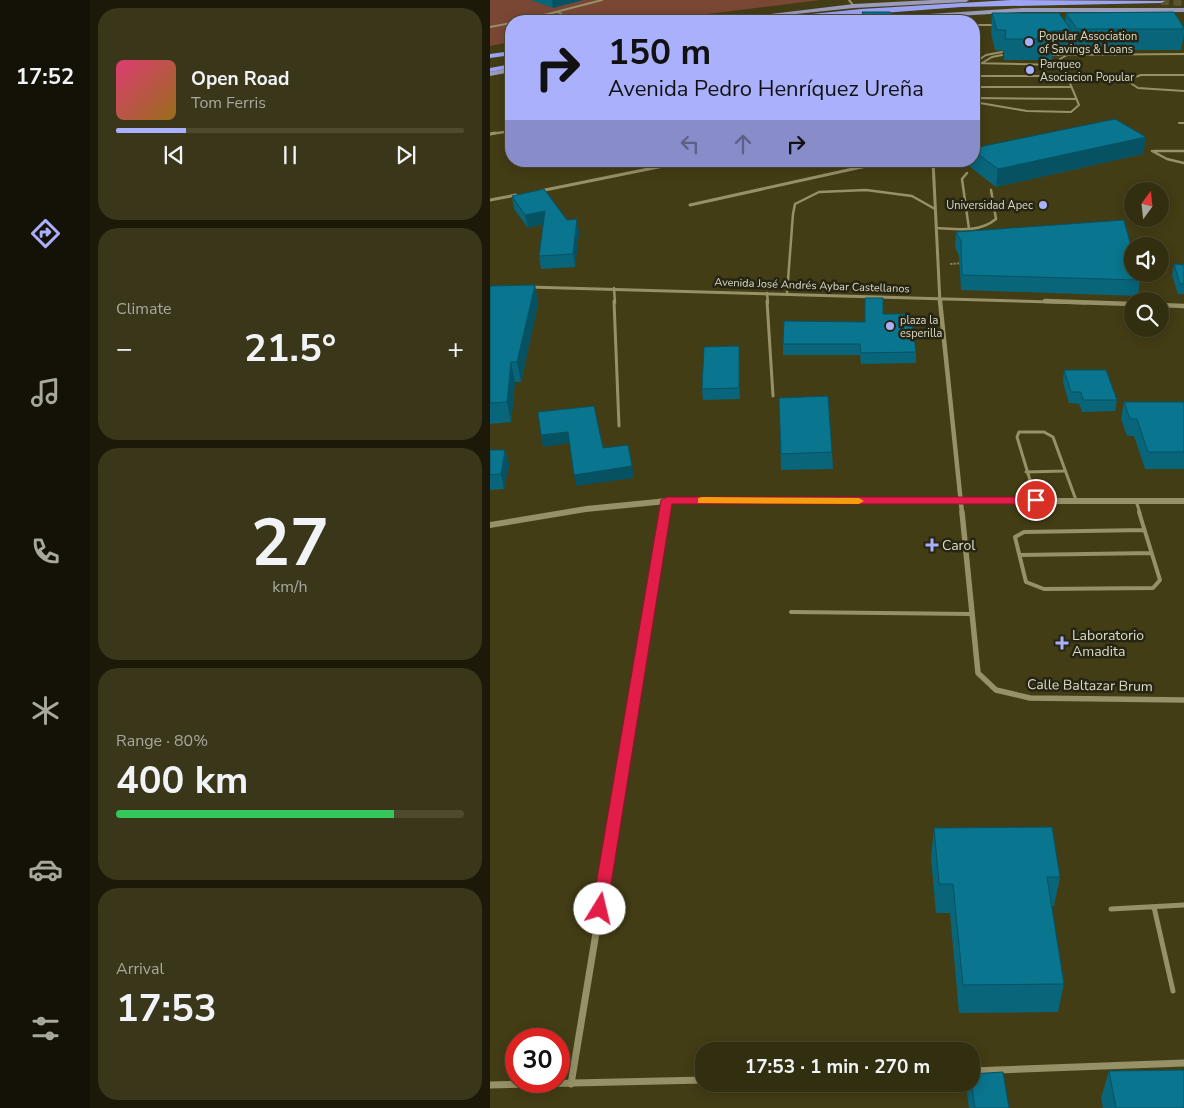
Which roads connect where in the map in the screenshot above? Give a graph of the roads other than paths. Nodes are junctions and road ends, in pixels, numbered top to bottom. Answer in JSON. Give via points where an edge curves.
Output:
{"nodes":[{"id":1,"x":602,"y":0,"type":"edge"},
{"id":2,"x":849,"y":0,"type":"edge"},
{"id":3,"x":966,"y":0,"type":"edge"},
{"id":4,"x":865,"y":3,"type":"edge"},
{"id":5,"x":854,"y":6,"type":"junction"},
{"id":6,"x":1116,"y":8,"type":"junction"},
{"id":7,"x":1184,"y":10,"type":"edge"},
{"id":8,"x":558,"y":12,"type":"junction"},
{"id":9,"x":546,"y":15,"type":"edge"},
{"id":10,"x":563,"y":15,"type":"edge"},
{"id":11,"x":770,"y":15,"type":"edge"},
{"id":12,"x":822,"y":15,"type":"edge"},
{"id":13,"x":862,"y":15,"type":"edge"},
{"id":14,"x":980,"y":15,"type":"edge"},
{"id":15,"x":1176,"y":17,"type":"edge"},
{"id":16,"x":505,"y":24,"type":"edge"},
{"id":17,"x":980,"y":25,"type":"edge"},
{"id":18,"x":999,"y":25,"type":"edge"},
{"id":19,"x":490,"y":27,"type":"edge"},
{"id":20,"x":1069,"y":46,"type":"edge"},
{"id":21,"x":505,"y":54,"type":"edge"},
{"id":22,"x":1069,"y":54,"type":"junction"},
{"id":23,"x":1073,"y":54,"type":"junction"},
{"id":24,"x":1184,"y":54,"type":"edge"},
{"id":25,"x":1050,"y":55,"type":"edge"},
{"id":26,"x":490,"y":56,"type":"edge"},
{"id":27,"x":980,"y":59,"type":"edge"},
{"id":28,"x":982,"y":63,"type":"joint"},
{"id":29,"x":1062,"y":65,"type":"junction"},
{"id":30,"x":490,"y":66,"type":"edge"},
{"id":31,"x":505,"y":66,"type":"edge"},
{"id":32,"x":505,"y":67,"type":"edge"},
{"id":33,"x":505,"y":68,"type":"edge"},
{"id":34,"x":490,"y":70,"type":"edge"},
{"id":35,"x":490,"y":74,"type":"edge"},
{"id":36,"x":1184,"y":75,"type":"edge"},
{"id":37,"x":980,"y":76,"type":"edge"},
{"id":38,"x":1066,"y":76,"type":"junction"},
{"id":39,"x":1071,"y":87,"type":"junction"},
{"id":40,"x":980,"y":88,"type":"edge"},
{"id":41,"x":1184,"y":91,"type":"edge"},
{"id":42,"x":1076,"y":99,"type":"junction"},
{"id":43,"x":980,"y":100,"type":"edge"},
{"id":44,"x":980,"y":101,"type":"edge"},
{"id":45,"x":1179,"y":123,"type":"dead end"},
{"id":46,"x":1184,"y":123,"type":"edge"},
{"id":47,"x":505,"y":131,"type":"edge"},
{"id":48,"x":490,"y":134,"type":"edge"},
{"id":49,"x":1184,"y":151,"type":"edge"},
{"id":50,"x":1184,"y":163,"type":"edge"},
{"id":51,"x":658,"y":167,"type":"edge"},
{"id":52,"x":862,"y":167,"type":"edge"},
{"id":53,"x":933,"y":167,"type":"edge"},
{"id":54,"x":967,"y":172,"type":"dead end"},
{"id":55,"x":992,"y":190,"type":"dead end"},
{"id":56,"x":537,"y":191,"type":"edge"},
{"id":57,"x":518,"y":195,"type":"edge"},
{"id":58,"x":490,"y":200,"type":"edge"},
{"id":59,"x":690,"y":205,"type":"dead end"},
{"id":60,"x":935,"y":209,"type":"junction"},
{"id":61,"x":936,"y":228,"type":"junction"},
{"id":62,"x":969,"y":229,"type":"junction"},
{"id":63,"x":518,"y":287,"type":"edge"},
{"id":64,"x":614,"y":288,"type":"junction"},
{"id":65,"x":767,"y":293,"type":"junction"},
{"id":66,"x":787,"y":293,"type":"junction"},
{"id":67,"x":940,"y":298,"type":"junction"},
{"id":68,"x":1124,"y":304,"type":"edge"},
{"id":69,"x":1169,"y":305,"type":"edge"},
{"id":70,"x":1184,"y":306,"type":"edge"},
{"id":71,"x":773,"y":396,"type":"dead end"},
{"id":72,"x":619,"y":426,"type":"dead end"},
{"id":73,"x":1064,"y":471,"type":"junction"},
{"id":74,"x":1026,"y":472,"type":"junction"},
{"id":75,"x":667,"y":500,"type":"junction"},
{"id":76,"x":1036,"y":500,"type":"junction"},
{"id":77,"x":1076,"y":500,"type":"junction"},
{"id":78,"x":961,"y":501,"type":"junction"},
{"id":79,"x":1136,"y":501,"type":"junction"},
{"id":80,"x":1184,"y":501,"type":"edge"},
{"id":81,"x":490,"y":525,"type":"edge"},
{"id":82,"x":1144,"y":530,"type":"junction"},
{"id":83,"x":1151,"y":553,"type":"junction"},
{"id":84,"x":1020,"y":556,"type":"junction"},
{"id":85,"x":791,"y":612,"type":"dead end"},
{"id":86,"x":972,"y":614,"type":"junction"},
{"id":87,"x":1184,"y":700,"type":"edge"},
{"id":88,"x":1184,"y":905,"type":"edge"},
{"id":89,"x":1154,"y":907,"type":"junction"},
{"id":90,"x":1111,"y":909,"type":"dead end"},
{"id":91,"x":1172,"y":991,"type":"dead end"},
{"id":92,"x":1184,"y":1063,"type":"edge"},
{"id":93,"x":980,"y":1071,"type":"edge"},
{"id":94,"x":695,"y":1080,"type":"edge"},
{"id":95,"x":490,"y":1084,"type":"edge"},
{"id":96,"x":571,"y":1084,"type":"junction"}],
"edges":[{"from":1,"to":8,"type":"lane"},
{"from":2,"to":5,"type":"lane"},
{"from":3,"to":4,"type":"main road"},
{"from":4,"to":5,"type":"main road"},
{"from":5,"to":11,"type":"main road"},
{"from":6,"to":7,"type":"main road"},
{"from":6,"to":14,"type":"main road"},
{"from":6,"to":15,"type":"main road"},
{"from":8,"to":9,"type":"lane"},
{"from":8,"to":10,"type":"lane"},
{"from":12,"to":13,"type":"highway","via":[[978,4],[1162,4],[984,8]]},
{"from":16,"to":19,"type":"lane"},
{"from":17,"to":18,"type":"lane"},
{"from":20,"to":23,"type":"lane"},
{"from":21,"to":26,"type":"highway"},
{"from":22,"to":23,"type":"lane"},
{"from":22,"to":25,"type":"lane"},
{"from":22,"to":29,"type":"lane","via":[[1062,56]]},
{"from":23,"to":24,"type":"lane"},
{"from":27,"to":28,"type":"lane","via":[[986,55],[1002,54]]},
{"from":28,"to":29,"type":"lane"},
{"from":29,"to":38,"type":"lane"},
{"from":30,"to":31,"type":"highway"},
{"from":32,"to":34,"type":"highway"},
{"from":33,"to":35,"type":"main road"},
{"from":36,"to":41,"type":"lane","via":[[1142,75],[1126,80],[1138,88]]},
{"from":37,"to":38,"type":"lane"},
{"from":38,"to":39,"type":"lane"},
{"from":39,"to":40,"type":"lane"},
{"from":39,"to":42,"type":"lane"},
{"from":42,"to":43,"type":"lane"},
{"from":42,"to":44,"type":"lane","via":[[1078,108],[1071,112],[1019,110]]},
{"from":45,"to":46,"type":"lane"},
{"from":47,"to":48,"type":"street"},
{"from":49,"to":50,"type":"lane","via":[[1152,151]]},
{"from":51,"to":56,"type":"street"},
{"from":52,"to":59,"type":"street"},
{"from":53,"to":60,"type":"street"},
{"from":54,"to":62,"type":"lane","via":[[962,179]]},
{"from":55,"to":62,"type":"lane","via":[[996,220],[983,228]]},
{"from":57,"to":58,"type":"street"},
{"from":60,"to":61,"type":"street"},
{"from":60,"to":66,"type":"lane","via":[[913,196],[894,194],[845,190],[818,192],[804,198],[795,204],[793,214]]},
{"from":61,"to":62,"type":"lane"},
{"from":61,"to":67,"type":"street"},
{"from":63,"to":64,"type":"street","name":"Avenida José Andrés Aybar Castellanos"},
{"from":64,"to":65,"type":"street","name":"Avenida José Andrés Aybar Castellanos"},
{"from":64,"to":72,"type":"lane"},
{"from":65,"to":66,"type":"street","name":"Avenida José Andrés Aybar Castellanos"},
{"from":65,"to":71,"type":"lane"},
{"from":66,"to":67,"type":"street","name":"Avenida José Andrés Aybar Castellanos"},
{"from":67,"to":68,"type":"street","name":"Avenida José Andrés Aybar Castellanos"},
{"from":67,"to":78,"type":"street"},
{"from":69,"to":70,"type":"street"},
{"from":73,"to":74,"type":"lane"},
{"from":73,"to":74,"type":"lane","via":[[1053,437],[1044,432],[1019,432],[1017,437]]},
{"from":73,"to":77,"type":"lane"},
{"from":74,"to":76,"type":"lane"},
{"from":75,"to":78,"type":"main road"},
{"from":75,"to":81,"type":"main road"},
{"from":75,"to":96,"type":"street"},
{"from":76,"to":77,"type":"main road"},
{"from":76,"to":78,"type":"main road"},
{"from":77,"to":79,"type":"main road"},
{"from":78,"to":86,"type":"street"},
{"from":79,"to":80,"type":"main road"},
{"from":79,"to":82,"type":"lane"},
{"from":82,"to":83,"type":"lane"},
{"from":82,"to":84,"type":"lane","via":[[1024,532],[1015,537]]},
{"from":83,"to":84,"type":"lane"},
{"from":83,"to":84,"type":"lane","via":[[1160,580],[1153,588],[1044,589],[1026,582]]},
{"from":85,"to":86,"type":"lane"},
{"from":86,"to":87,"type":"street","name":"Calle Baltazar Brum","via":[[978,673],[996,690],[1030,698]]},
{"from":88,"to":89,"type":"lane"},
{"from":89,"to":90,"type":"lane"},
{"from":89,"to":91,"type":"lane"},
{"from":92,"to":93,"type":"street"},
{"from":94,"to":96,"type":"street"},
{"from":95,"to":96,"type":"street"}]}
